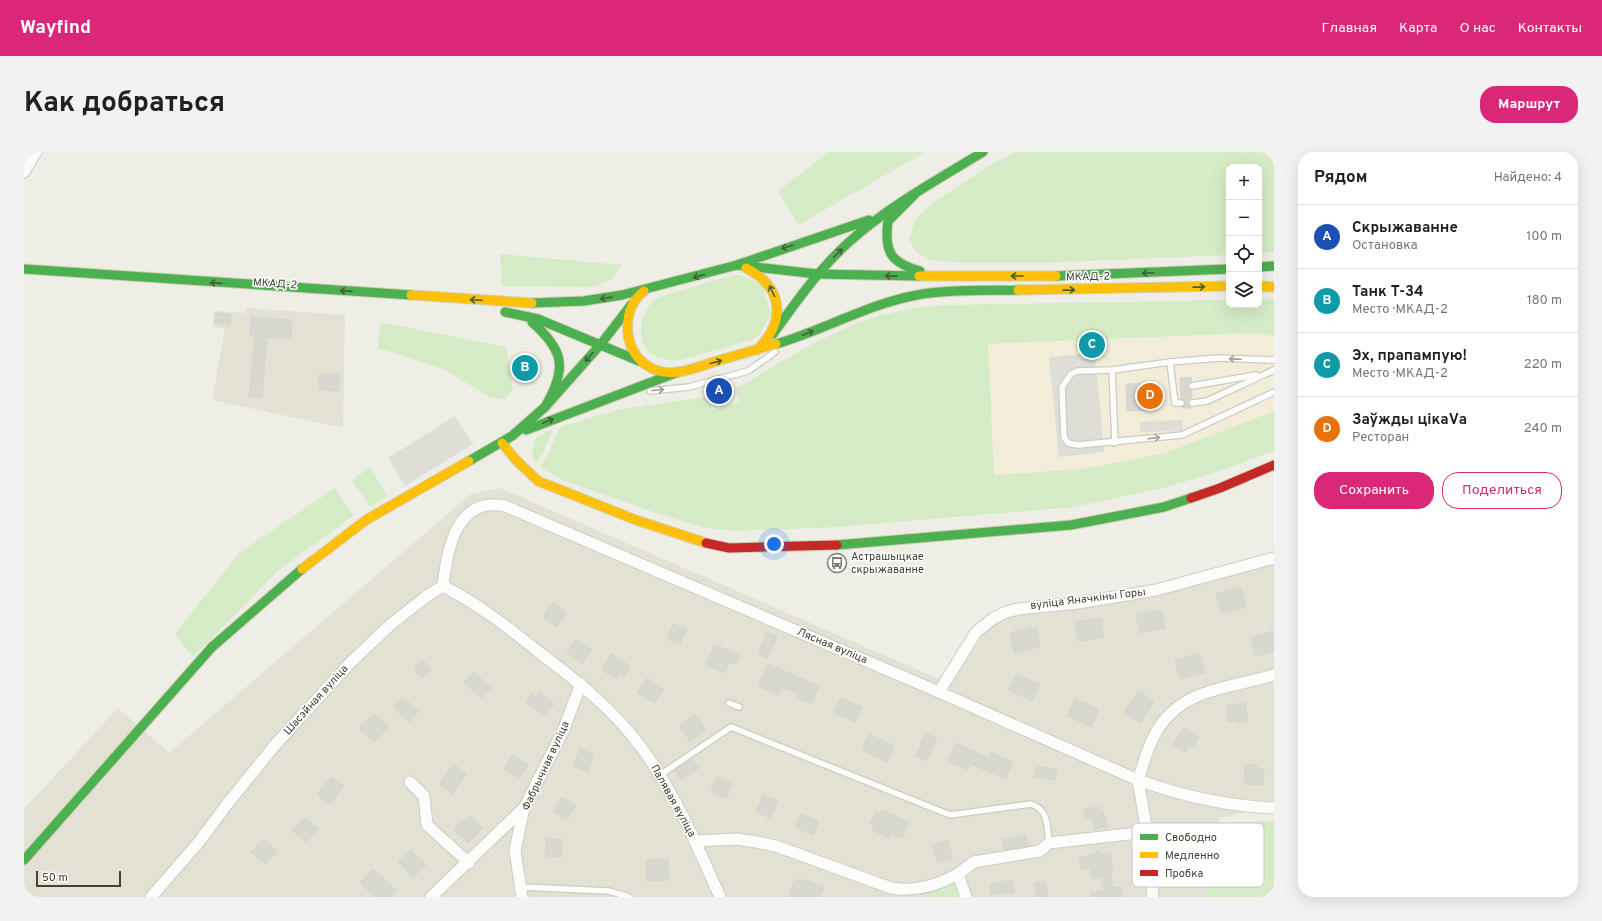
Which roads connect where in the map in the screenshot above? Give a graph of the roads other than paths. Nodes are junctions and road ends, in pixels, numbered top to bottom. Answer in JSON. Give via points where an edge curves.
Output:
{"nodes":[{"id":1,"x":36,"y":152,"type":"edge"},
{"id":2,"x":983,"y":152,"type":"edge"},
{"id":3,"x":24,"y":172,"type":"edge"},
{"id":4,"x":914,"y":195,"type":"junction"},
{"id":5,"x":890,"y":211,"type":"junction"},
{"id":6,"x":737,"y":265,"type":"junction"},
{"id":7,"x":1274,"y":266,"type":"edge"},
{"id":8,"x":1262,"y":267,"type":"edge"},
{"id":9,"x":1226,"y":268,"type":"edge"},
{"id":10,"x":24,"y":269,"type":"edge"},
{"id":11,"x":817,"y":274,"type":"junction"},
{"id":12,"x":958,"y":277,"type":"junction"},
{"id":13,"x":1226,"y":286,"type":"edge"},
{"id":14,"x":1262,"y":286,"type":"edge"},
{"id":15,"x":1274,"y":286,"type":"edge"},
{"id":16,"x":644,"y":291,"type":"junction"},
{"id":17,"x":631,"y":305,"type":"junction"},
{"id":18,"x":493,"y":310,"type":"dead end"},
{"id":19,"x":523,"y":314,"type":"junction"},
{"id":20,"x":770,"y":338,"type":"junction"},
{"id":21,"x":793,"y":339,"type":"junction"},
{"id":22,"x":601,"y":344,"type":"junction"},
{"id":23,"x":757,"y":350,"type":"junction"},
{"id":24,"x":1274,"y":360,"type":"edge"},
{"id":25,"x":639,"y":361,"type":"junction"},
{"id":26,"x":1170,"y":362,"type":"junction"},
{"id":27,"x":1112,"y":370,"type":"junction"},
{"id":28,"x":1274,"y":370,"type":"edge"},
{"id":29,"x":678,"y":372,"type":"junction"},
{"id":30,"x":1264,"y":374,"type":"junction"},
{"id":31,"x":1173,"y":386,"type":"junction"},
{"id":32,"x":1192,"y":386,"type":"dead end"},
{"id":33,"x":1180,"y":387,"type":"dead end"},
{"id":34,"x":1274,"y":392,"type":"edge"},
{"id":35,"x":620,"y":393,"type":"junction"},
{"id":36,"x":1192,"y":402,"type":"dead end"},
{"id":37,"x":1181,"y":403,"type":"dead end"},
{"id":38,"x":546,"y":407,"type":"junction"},
{"id":39,"x":530,"y":429,"type":"junction"},
{"id":40,"x":512,"y":436,"type":"junction"},
{"id":41,"x":523,"y":441,"type":"dead end"},
{"id":42,"x":502,"y":443,"type":"junction"},
{"id":43,"x":1115,"y":443,"type":"junction"},
{"id":44,"x":521,"y":454,"type":"dead end"},
{"id":45,"x":1274,"y":465,"type":"edge"},
{"id":46,"x":526,"y":470,"type":"junction"},
{"id":47,"x":1274,"y":558,"type":"edge"},
{"id":48,"x":443,"y":586,"type":"junction"},
{"id":49,"x":1274,"y":675,"type":"edge"},
{"id":50,"x":581,"y":684,"type":"junction"},
{"id":51,"x":939,"y":692,"type":"junction"},
{"id":52,"x":729,"y":703,"type":"dead end"},
{"id":53,"x":739,"y":707,"type":"dead end"},
{"id":54,"x":660,"y":774,"type":"junction"},
{"id":55,"x":1138,"y":780,"type":"junction"},
{"id":56,"x":410,"y":782,"type":"dead end"},
{"id":57,"x":524,"y":808,"type":"junction"},
{"id":58,"x":1274,"y":808,"type":"edge"},
{"id":59,"x":1145,"y":823,"type":"edge"},
{"id":60,"x":1132,"y":834,"type":"edge"},
{"id":61,"x":695,"y":841,"type":"junction"},
{"id":62,"x":1049,"y":844,"type":"junction"},
{"id":63,"x":24,"y":860,"type":"edge"},
{"id":64,"x":469,"y":863,"type":"junction"},
{"id":65,"x":958,"y":874,"type":"junction"},
{"id":66,"x":1152,"y":887,"type":"edge"},
{"id":67,"x":521,"y":892,"type":"edge"},
{"id":68,"x":151,"y":897,"type":"edge"},
{"id":69,"x":431,"y":897,"type":"edge"},
{"id":70,"x":629,"y":897,"type":"edge"},
{"id":71,"x":720,"y":897,"type":"edge"},
{"id":72,"x":966,"y":897,"type":"edge"},
{"id":73,"x":1153,"y":897,"type":"edge"}],
"edges":[{"from":1,"to":3,"type":"street"},
{"from":2,"to":4,"type":"main road"},
{"from":4,"to":5,"type":"main road"},
{"from":4,"to":12,"type":"main road","via":[[888,221],[887,244],[892,258],[900,266],[909,269]]},
{"from":5,"to":6,"type":"main road","one_way":true,"via":[[849,228]]},
{"from":11,"to":5,"type":"main road","one_way":true,"via":[[849,242]]},
{"from":6,"to":11,"type":"main road"},
{"from":6,"to":16,"type":"main road","one_way":true},
{"from":20,"to":6,"type":"main road","one_way":true,"via":[[777,320],[777,301],[769,284],[755,271]]},
{"from":7,"to":8,"type":"main road"},
{"from":9,"to":12,"type":"main road","one_way":true,"via":[[1098,275]]},
{"from":16,"to":10,"type":"main road","one_way":true,"via":[[584,301],[535,303]]},
{"from":12,"to":11,"type":"main road","one_way":true},
{"from":11,"to":20,"type":"main road"},
{"from":21,"to":13,"type":"main road","name":"МКАД-2","one_way":true,"via":[[870,308],[917,295],[947,292]]},
{"from":14,"to":15,"type":"main road"},
{"from":16,"to":17,"type":"main road"},
{"from":17,"to":22,"type":"main road"},
{"from":17,"to":25,"type":"main road","via":[[628,334]]},
{"from":18,"to":19,"type":"main road"},
{"from":19,"to":22,"type":"main road"},
{"from":19,"to":38,"type":"main road","via":[[549,335],[558,350],[562,367],[560,381]]},
{"from":20,"to":23,"type":"main road"},
{"from":21,"to":23,"type":"main road","name":"МКАД-2"},
{"from":35,"to":21,"type":"lane","one_way":true,"via":[[689,387],[748,371]]},
{"from":22,"to":25,"type":"main road"},
{"from":22,"to":38,"type":"main road","one_way":true},
{"from":29,"to":23,"type":"main road","one_way":true},
{"from":24,"to":26,"type":"lane","one_way":true,"via":[[1219,358]]},
{"from":25,"to":29,"type":"main road","via":[[663,371]]},
{"from":26,"to":27,"type":"lane"},
{"from":26,"to":31,"type":"lane"},
{"from":27,"to":43,"type":"lane"},
{"from":27,"to":43,"type":"lane","via":[[1077,371],[1070,374],[1062,387],[1064,437],[1068,443],[1078,445]]},
{"from":28,"to":30,"type":"lane"},
{"from":29,"to":35,"type":"main road"},
{"from":30,"to":32,"type":"lane"},
{"from":30,"to":36,"type":"lane","via":[[1207,401]]},
{"from":31,"to":33,"type":"lane"},
{"from":31,"to":37,"type":"lane","via":[[1175,403]]},
{"from":43,"to":34,"type":"lane","one_way":true,"via":[[1182,435]]},
{"from":39,"to":35,"type":"main road","one_way":true},
{"from":38,"to":40,"type":"main road"},
{"from":39,"to":40,"type":"main road"},
{"from":39,"to":41,"type":"main road"},
{"from":40,"to":42,"type":"main road"},
{"from":42,"to":46,"type":"main road"},
{"from":42,"to":63,"type":"main road","via":[[366,520],[286,581],[212,647]]},
{"from":44,"to":46,"type":"main road"},
{"from":45,"to":46,"type":"main road","via":[[1220,488],[1164,507],[1072,525],[835,545],[756,548],[729,548],[636,520],[538,481]]},
{"from":47,"to":51,"type":"street","name":"вуліца Яначкіны Горы","via":[[1156,590],[1006,612],[976,632]]},
{"from":48,"to":50,"type":"street","name":"Палявая вуліца","via":[[470,601]]},
{"from":48,"to":51,"type":"street","name":"Лясная вуліца","via":[[448,549],[460,523],[475,508],[490,504],[505,506]]},
{"from":48,"to":68,"type":"street","name":"Шасэйная вуліца","via":[[390,625],[351,662],[275,745],[199,842]]},
{"from":49,"to":55,"type":"street","via":[[1205,692],[1179,705],[1154,736]]},
{"from":50,"to":54,"type":"street","name":"Палявая вуліца","via":[[623,724]]},
{"from":50,"to":57,"type":"street","name":"Фабрычная вуліца","via":[[563,731]]},
{"from":51,"to":55,"type":"street","name":"Лясная вуліца"},
{"from":52,"to":53,"type":"lane"},
{"from":54,"to":61,"type":"street","name":"Палявая вуліца"},
{"from":54,"to":62,"type":"lane","via":[[731,727],[950,815],[1031,804],[1038,806],[1046,816]]},
{"from":55,"to":58,"type":"street","via":[[1159,788],[1214,801]]},
{"from":55,"to":59,"type":"street"},
{"from":56,"to":64,"type":"street","via":[[424,796],[427,825]]},
{"from":57,"to":64,"type":"street"},
{"from":57,"to":67,"type":"street","name":"Фабрычная вуліца","via":[[515,850]]},
{"from":60,"to":62,"type":"street"},
{"from":61,"to":65,"type":"street","name":"Палявая вуліца","via":[[717,839],[776,846],[901,890],[936,884]]},
{"from":61,"to":71,"type":"street"},
{"from":62,"to":65,"type":"street","via":[[1040,851],[974,862]]},
{"from":64,"to":69,"type":"street"},
{"from":65,"to":72,"type":"street"},
{"from":66,"to":73,"type":"street"},
{"from":67,"to":70,"type":"lane","via":[[609,891]]}]}
